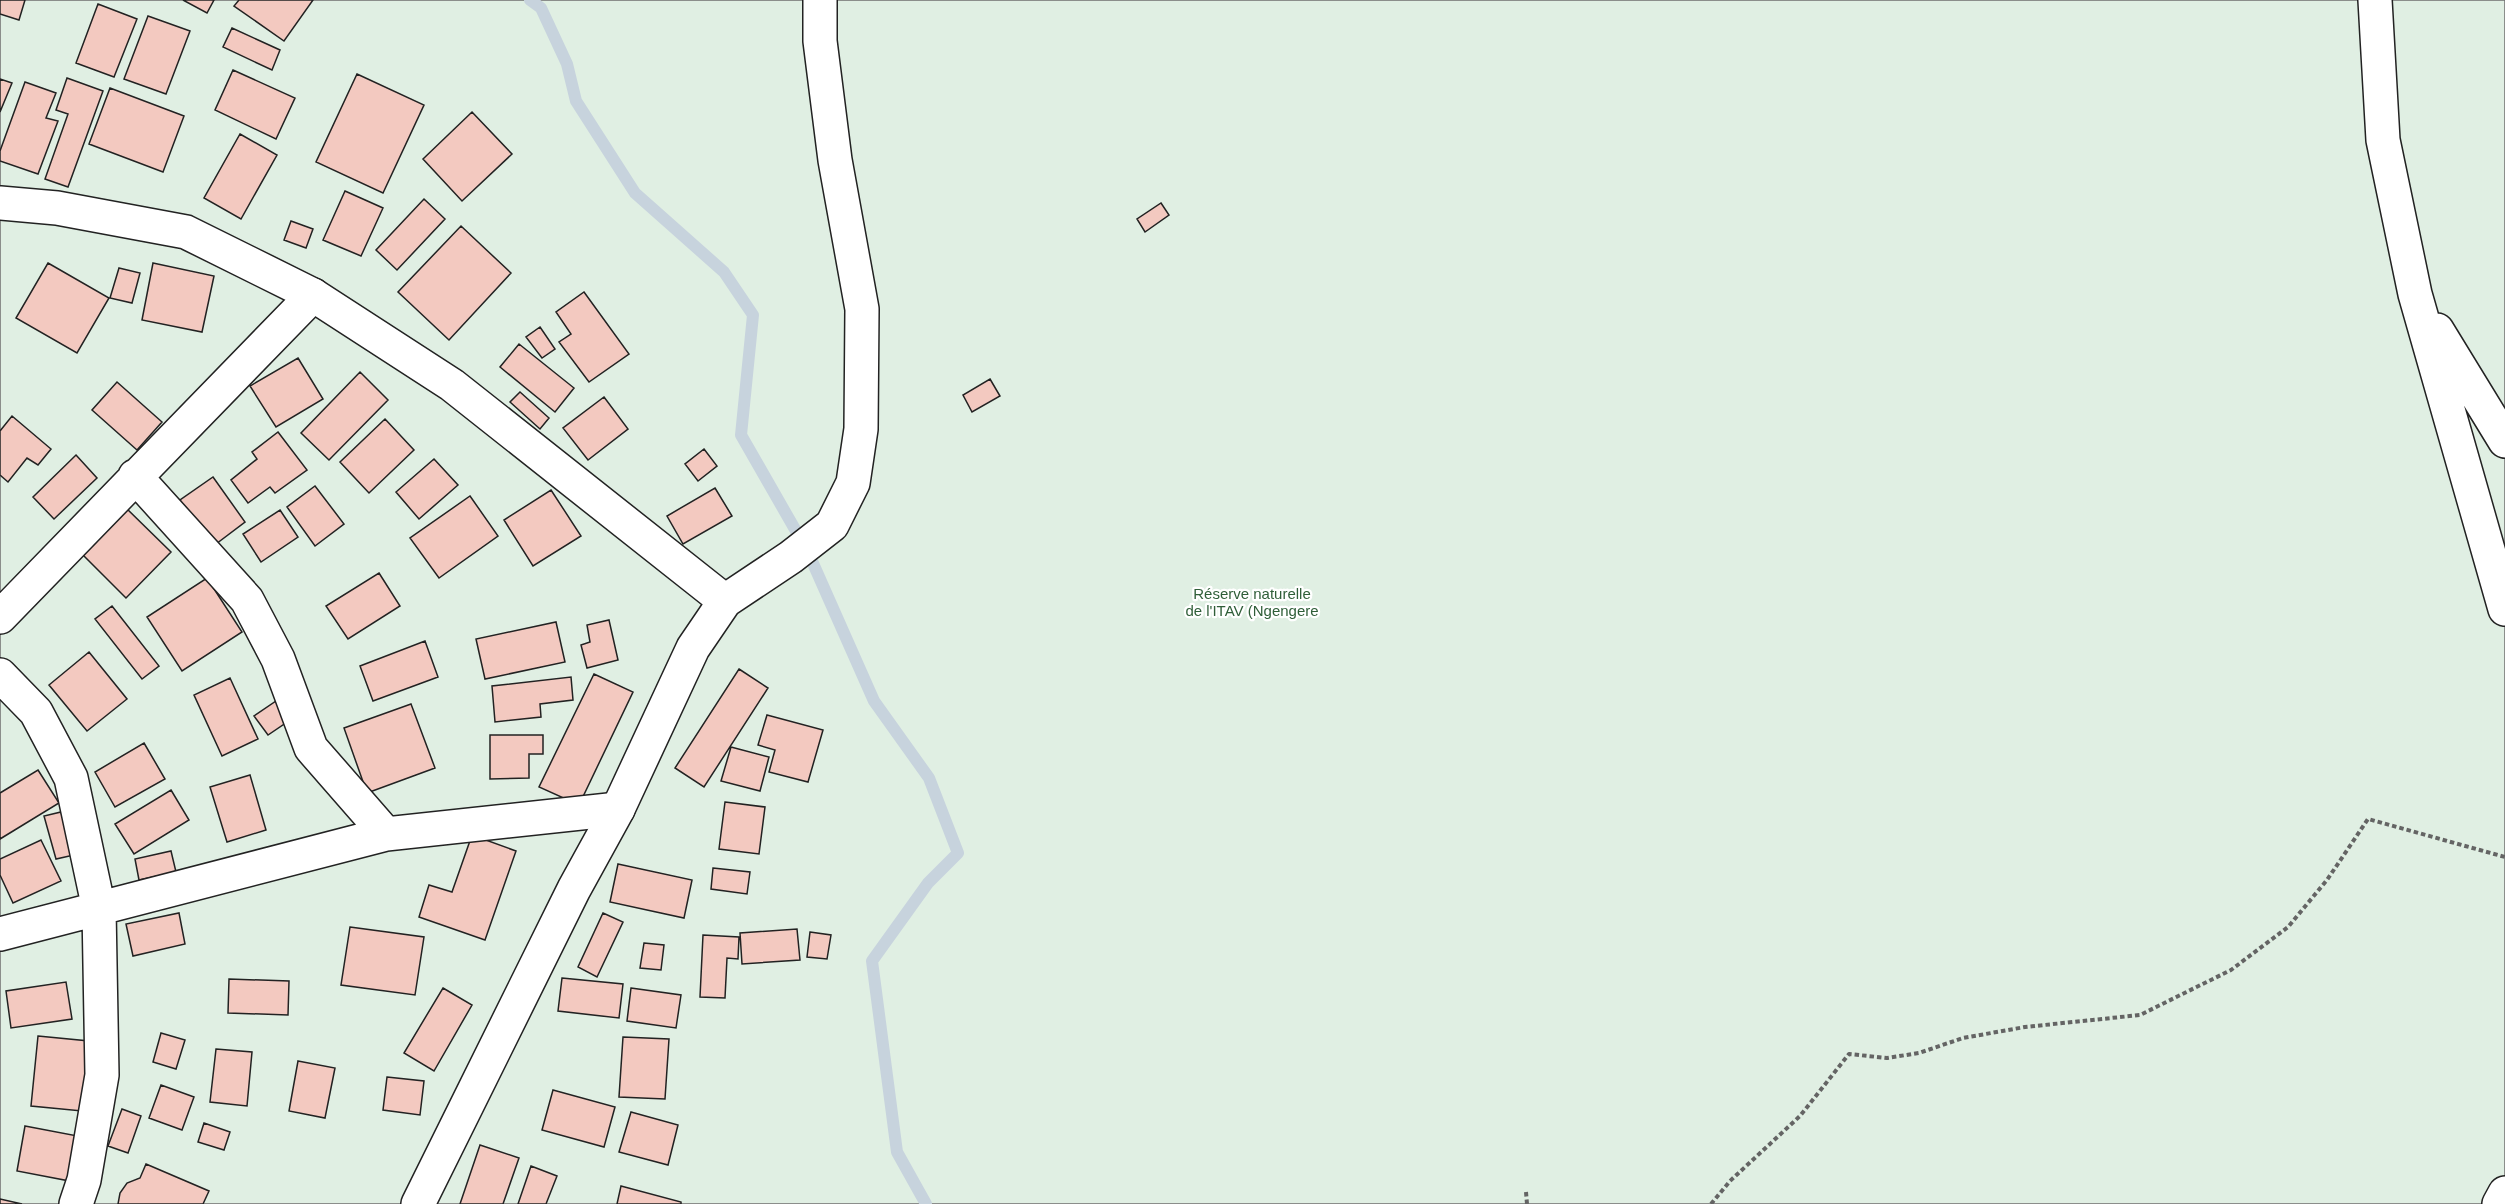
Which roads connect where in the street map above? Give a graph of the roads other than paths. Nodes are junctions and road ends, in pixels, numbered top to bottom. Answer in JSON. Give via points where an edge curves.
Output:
{"nodes":[{"id":1,"x":820,"y":0,"type":"edge"},
{"id":2,"x":2375,"y":0,"type":"edge"},
{"id":3,"x":0,"y":203,"type":"edge"},
{"id":4,"x":2415,"y":294,"type":"junction"},
{"id":5,"x":313,"y":295,"type":"junction"},
{"id":6,"x":2505,"y":441,"type":"edge"},
{"id":7,"x":135,"y":476,"type":"junction"},
{"id":8,"x":725,"y":600,"type":"junction"},
{"id":9,"x":2505,"y":609,"type":"edge"},
{"id":10,"x":0,"y":617,"type":"edge"},
{"id":11,"x":0,"y":675,"type":"edge"},
{"id":12,"x":618,"y":809,"type":"junction"},
{"id":13,"x":386,"y":834,"type":"junction"},
{"id":14,"x":99,"y":909,"type":"junction"},
{"id":15,"x":0,"y":934,"type":"edge"},
{"id":16,"x":2505,"y":1193,"type":"edge"},
{"id":17,"x":76,"y":1204,"type":"edge"},
{"id":18,"x":418,"y":1204,"type":"edge"},
{"id":19,"x":2499,"y":1204,"type":"edge"}],
"edges":[{"from":1,"to":8,"type":"street","via":[[820,41],[835,160],[862,309],[861,429],[853,483],[832,525]]},
{"from":2,"to":4,"type":"street","via":[[2383,140]]},
{"from":3,"to":5,"type":"street","via":[[57,208],[186,232]]},
{"from":4,"to":6,"type":"street"},
{"from":4,"to":9,"type":"street"},
{"from":5,"to":7,"type":"street"},
{"from":5,"to":8,"type":"street","via":[[452,385]]},
{"from":7,"to":10,"type":"street"},
{"from":7,"to":13,"type":"street","via":[[247,600],[278,659],[312,748]]},
{"from":8,"to":12,"type":"street","via":[[693,648]]},
{"from":11,"to":14,"type":"street","via":[[36,712],[71,778]]},
{"from":12,"to":13,"type":"street"},
{"from":12,"to":18,"type":"street","via":[[574,889]]},
{"from":13,"to":14,"type":"street"},
{"from":14,"to":15,"type":"street"},
{"from":14,"to":17,"type":"street","via":[[102,1075],[84,1180]]},
{"from":16,"to":19,"type":"street"}]}
